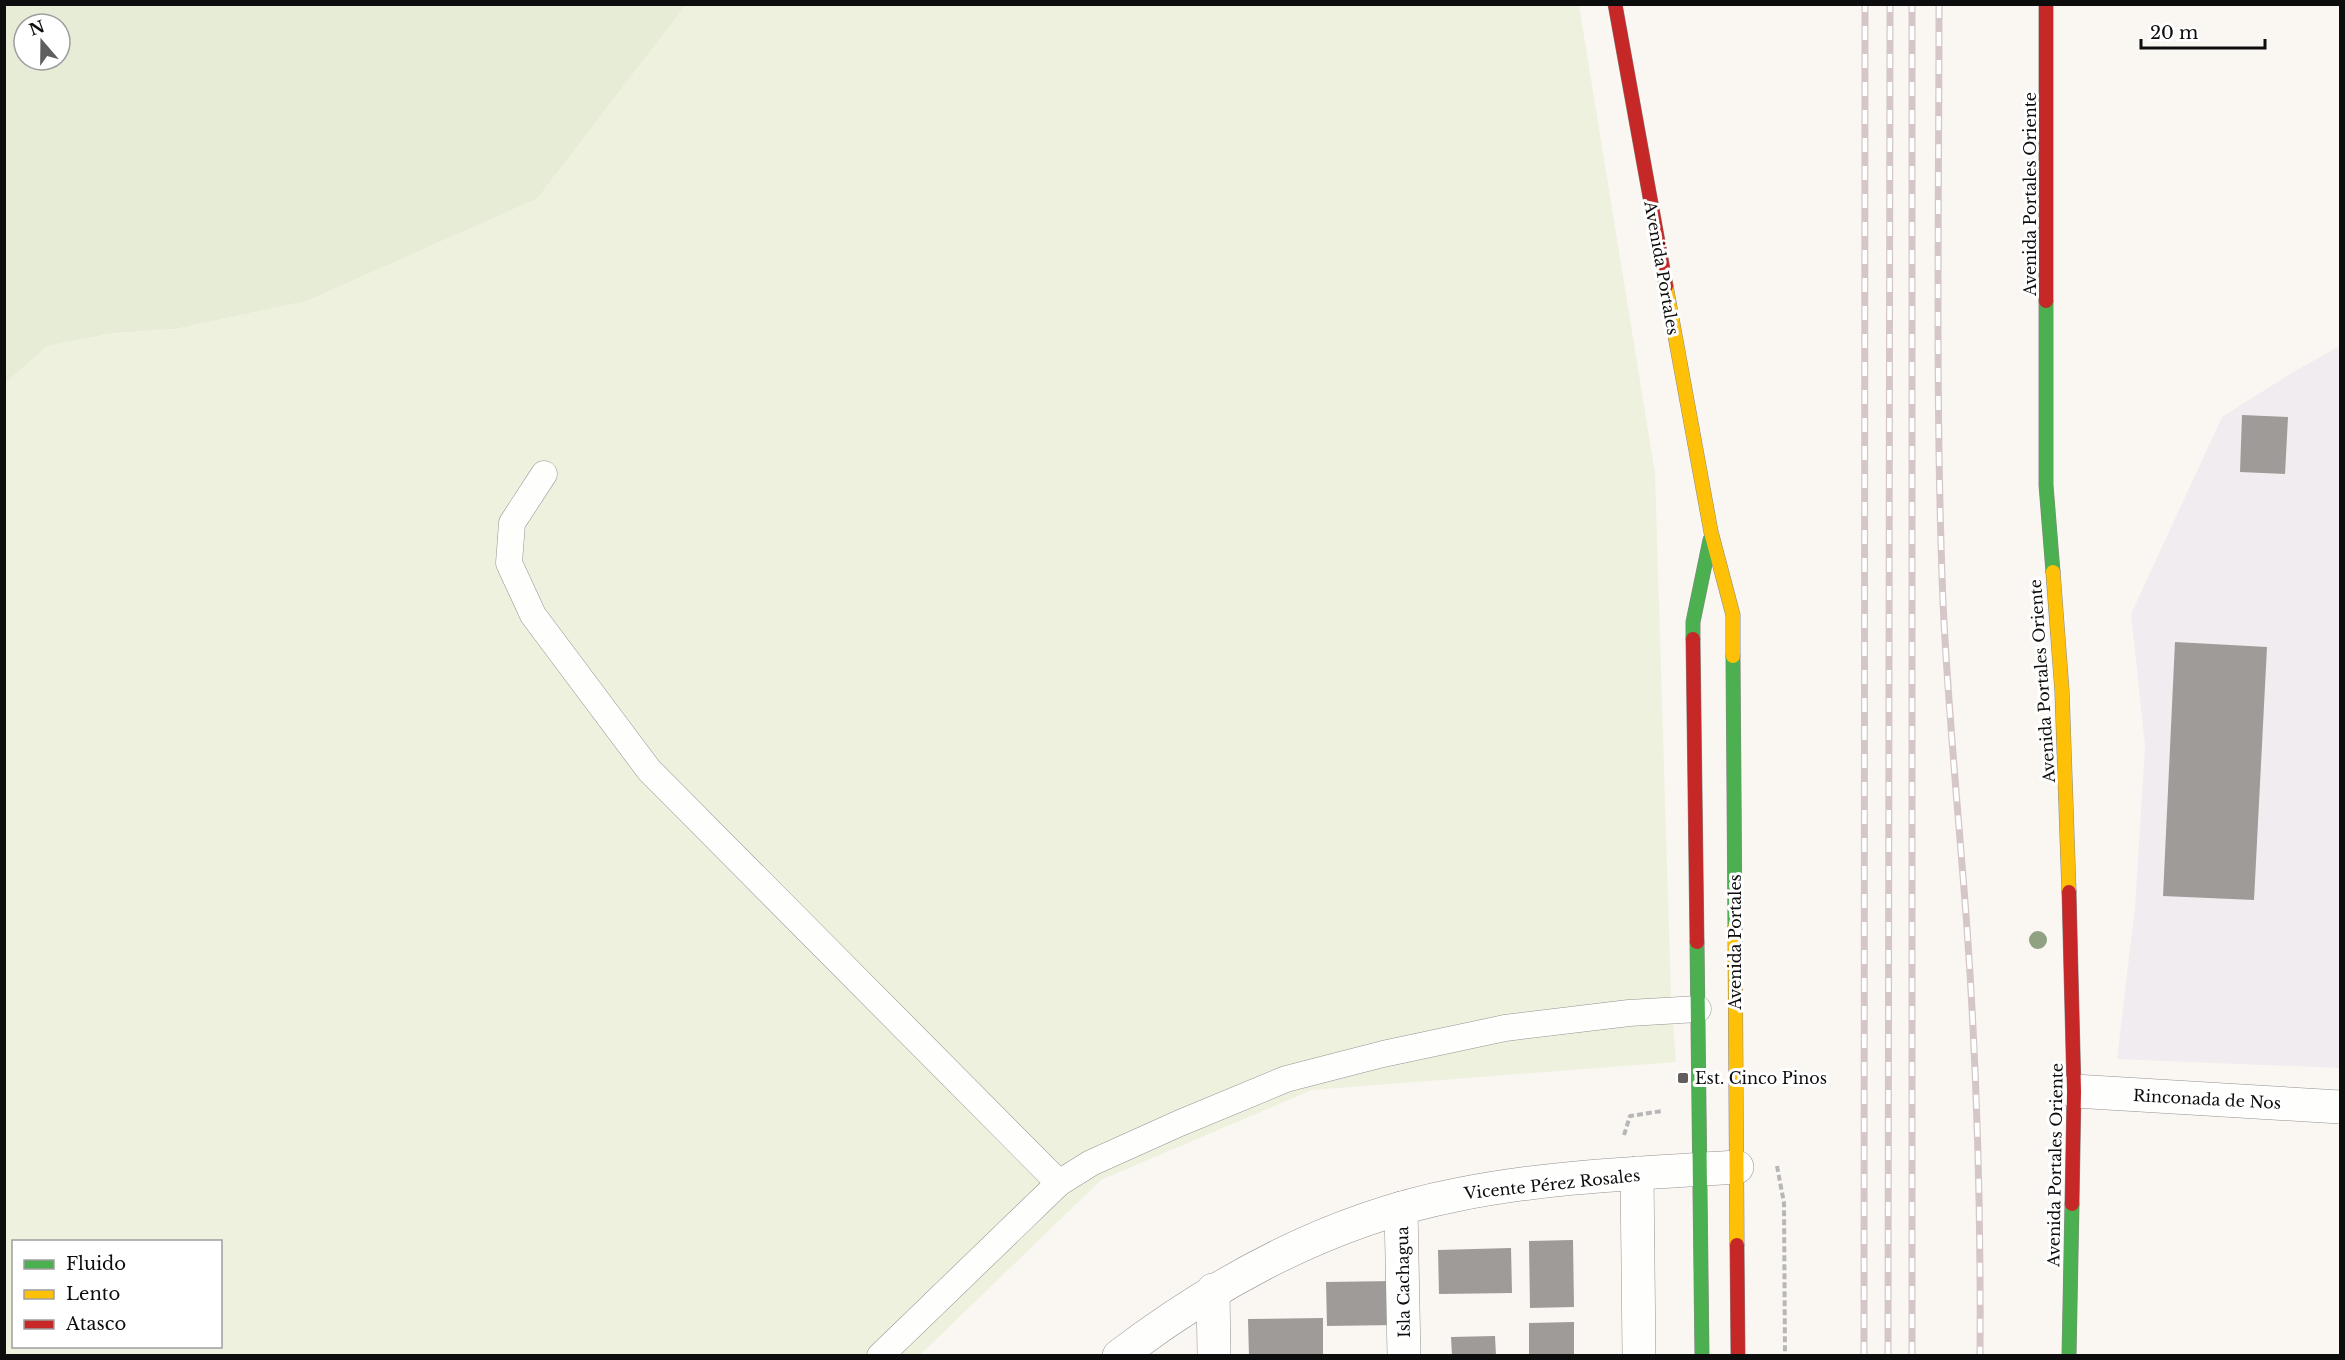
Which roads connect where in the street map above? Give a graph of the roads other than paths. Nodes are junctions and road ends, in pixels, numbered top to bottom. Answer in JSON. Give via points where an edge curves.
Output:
{"nodes":[{"id":1,"x":1615,"y":4,"type":"edge"},
{"id":2,"x":2046,"y":4,"type":"edge"},
{"id":3,"x":544,"y":474,"type":"dead end"},
{"id":4,"x":1711,"y":532,"type":"junction"},
{"id":5,"x":1698,"y":1010,"type":"junction"},
{"id":6,"x":2074,"y":1091,"type":"junction"},
{"id":7,"x":2340,"y":1107,"type":"edge"},
{"id":8,"x":1737,"y":1167,"type":"junction"},
{"id":9,"x":1700,"y":1169,"type":"junction"},
{"id":10,"x":1637,"y":1173,"type":"junction"},
{"id":11,"x":1059,"y":1183,"type":"junction"},
{"id":12,"x":1401,"y":1208,"type":"junction"},
{"id":13,"x":1213,"y":1290,"type":"junction"},
{"id":14,"x":880,"y":1356,"type":"edge"},
{"id":15,"x":1119,"y":1356,"type":"edge"},
{"id":16,"x":1214,"y":1356,"type":"edge"},
{"id":17,"x":1404,"y":1356,"type":"edge"},
{"id":18,"x":1639,"y":1356,"type":"edge"},
{"id":19,"x":1702,"y":1356,"type":"edge"},
{"id":20,"x":1738,"y":1356,"type":"edge"},
{"id":21,"x":2069,"y":1356,"type":"edge"}],
"edges":[{"from":1,"to":4,"type":"main road","name":"Avenida Portales"},
{"from":2,"to":6,"type":"main road","name":"Avenida Portales Oriente","via":[[2046,485],[2062,691]]},
{"from":3,"to":11,"type":"lane","via":[[512,523],[509,563],[533,615],[649,770]]},
{"from":4,"to":5,"type":"main road","name":"Avenida Portales","via":[[1693,622]]},
{"from":4,"to":8,"type":"main road","name":"Avenida Portales","via":[[1733,615]]},
{"from":5,"to":9,"type":"main road","name":"Avenida Portales"},
{"from":5,"to":11,"type":"lane","via":[[1629,1013],[1505,1028],[1286,1079],[1091,1163]]},
{"from":6,"to":7,"type":"street","name":"Rinconada de Nos"},
{"from":6,"to":21,"type":"main road","name":"Avenida Portales Oriente"},
{"from":8,"to":9,"type":"street","name":"Vicente Pérez Rosales"},
{"from":8,"to":20,"type":"main road","name":"Avenida Portales"},
{"from":9,"to":10,"type":"street","name":"Vicente Pérez Rosales"},
{"from":9,"to":19,"type":"main road","name":"Avenida Portales"},
{"from":10,"to":12,"type":"street","name":"Vicente Pérez Rosales","via":[[1513,1185]]},
{"from":10,"to":18,"type":"street"},
{"from":11,"to":14,"type":"lane"},
{"from":12,"to":13,"type":"street","name":"Vicente Pérez Rosales","via":[[1274,1258]]},
{"from":12,"to":17,"type":"street","name":"Isla Cachagua"},
{"from":13,"to":15,"type":"street","name":"Vicente Pérez Rosales"},
{"from":13,"to":16,"type":"street"}]}
